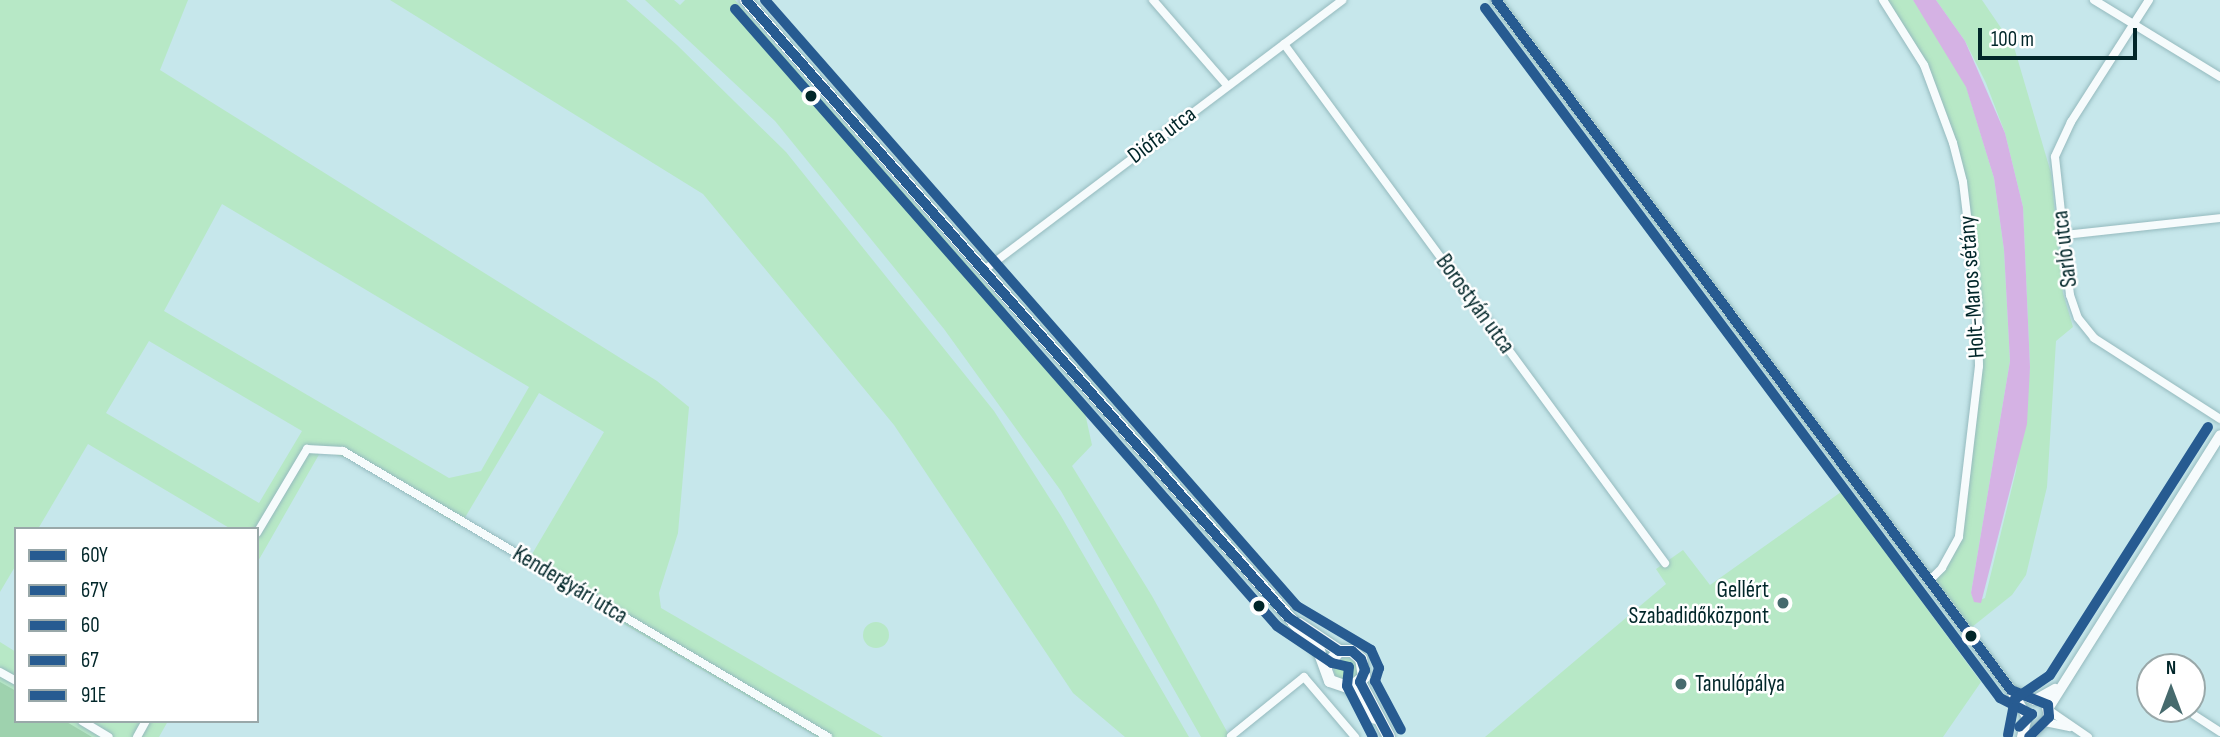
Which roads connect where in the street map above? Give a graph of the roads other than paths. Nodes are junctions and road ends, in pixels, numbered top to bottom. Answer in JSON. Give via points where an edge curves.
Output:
{"nodes":[{"id":1,"x":746,"y":0,"type":"edge"},
{"id":2,"x":1153,"y":0,"type":"edge"},
{"id":3,"x":1342,"y":0,"type":"edge"},
{"id":4,"x":1496,"y":0,"type":"edge"},
{"id":5,"x":1883,"y":0,"type":"edge"},
{"id":6,"x":2094,"y":0,"type":"edge"},
{"id":7,"x":2149,"y":0,"type":"edge"},
{"id":8,"x":2133,"y":25,"type":"junction"},
{"id":9,"x":1284,"y":44,"type":"junction"},
{"id":10,"x":2220,"y":76,"type":"edge"},
{"id":11,"x":1227,"y":85,"type":"junction"},
{"id":12,"x":2220,"y":218,"type":"edge"},
{"id":13,"x":2064,"y":235,"type":"junction"},
{"id":14,"x":983,"y":271,"type":"junction"},
{"id":15,"x":2220,"y":419,"type":"edge"},
{"id":16,"x":2220,"y":435,"type":"edge"},
{"id":17,"x":259,"y":530,"type":"edge"},
{"id":18,"x":1665,"y":563,"type":"dead end"},
{"id":19,"x":1929,"y":581,"type":"junction"},
{"id":20,"x":1288,"y":617,"type":"junction"},
{"id":21,"x":1339,"y":652,"type":"junction"},
{"id":22,"x":1327,"y":664,"type":"junction"},
{"id":23,"x":1355,"y":685,"type":"junction"},
{"id":24,"x":2060,"y":685,"type":"junction"},
{"id":25,"x":2011,"y":690,"type":"junction"},
{"id":26,"x":2037,"y":700,"type":"junction"},
{"id":27,"x":2050,"y":709,"type":"junction"},
{"id":28,"x":2026,"y":715,"type":"junction"},
{"id":29,"x":85,"y":723,"type":"edge"},
{"id":30,"x":2043,"y":723,"type":"junction"},
{"id":31,"x":2071,"y":728,"type":"junction"},
{"id":32,"x":1386,"y":733,"type":"edge"},
{"id":33,"x":1231,"y":736,"type":"edge"},
{"id":34,"x":109,"y":737,"type":"edge"},
{"id":35,"x":828,"y":737,"type":"edge"},
{"id":36,"x":1355,"y":737,"type":"edge"},
{"id":37,"x":2022,"y":737,"type":"edge"},
{"id":38,"x":2029,"y":737,"type":"edge"},
{"id":39,"x":2088,"y":737,"type":"edge"}],
"edges":[{"from":1,"to":14,"type":"main road"},
{"from":2,"to":11,"type":"street"},
{"from":3,"to":9,"type":"street","name":"Diófa utca"},
{"from":4,"to":19,"type":"street"},
{"from":5,"to":19,"type":"street","name":"Holt-Maros sétány","via":[[1924,65],[1954,143],[1964,182],[1978,308],[1979,366],[1959,537]]},
{"from":6,"to":8,"type":"street"},
{"from":7,"to":8,"type":"street","name":"Sarló utca"},
{"from":8,"to":10,"type":"street"},
{"from":8,"to":13,"type":"street","name":"Sarló utca","via":[[2071,122],[2055,157]]},
{"from":9,"to":11,"type":"street","name":"Diófa utca"},
{"from":9,"to":18,"type":"street","name":"Borostyán utca"},
{"from":11,"to":14,"type":"street","name":"Diófa utca"},
{"from":12,"to":13,"type":"street"},
{"from":13,"to":15,"type":"street","name":"Sarló utca","via":[[2070,295],[2084,327],[2107,348]]},
{"from":14,"to":20,"type":"main road"},
{"from":16,"to":24,"type":"street"},
{"from":17,"to":35,"type":"street","name":"Kendergyári utca","via":[[307,449],[343,451]]},
{"from":19,"to":25,"type":"street"},
{"from":20,"to":21,"type":"main road"},
{"from":20,"to":22,"type":"main road"},
{"from":21,"to":22,"type":"main road"},
{"from":21,"to":23,"type":"main road","via":[[1352,651],[1362,659],[1365,670]]},
{"from":22,"to":23,"type":"main road","via":[[1330,681]]},
{"from":23,"to":32,"type":"main road"},
{"from":24,"to":26,"type":"street"},
{"from":24,"to":27,"type":"street"},
{"from":25,"to":26,"type":"street"},
{"from":25,"to":28,"type":"street"},
{"from":26,"to":27,"type":"street"},
{"from":26,"to":28,"type":"street"},
{"from":27,"to":30,"type":"street"},
{"from":27,"to":31,"type":"street"},
{"from":28,"to":30,"type":"street"},
{"from":28,"to":37,"type":"street"},
{"from":29,"to":34,"type":"street"},
{"from":30,"to":31,"type":"street"},
{"from":30,"to":38,"type":"street"},
{"from":31,"to":39,"type":"street"},
{"from":33,"to":36,"type":"street","via":[[1304,677]]}]}
